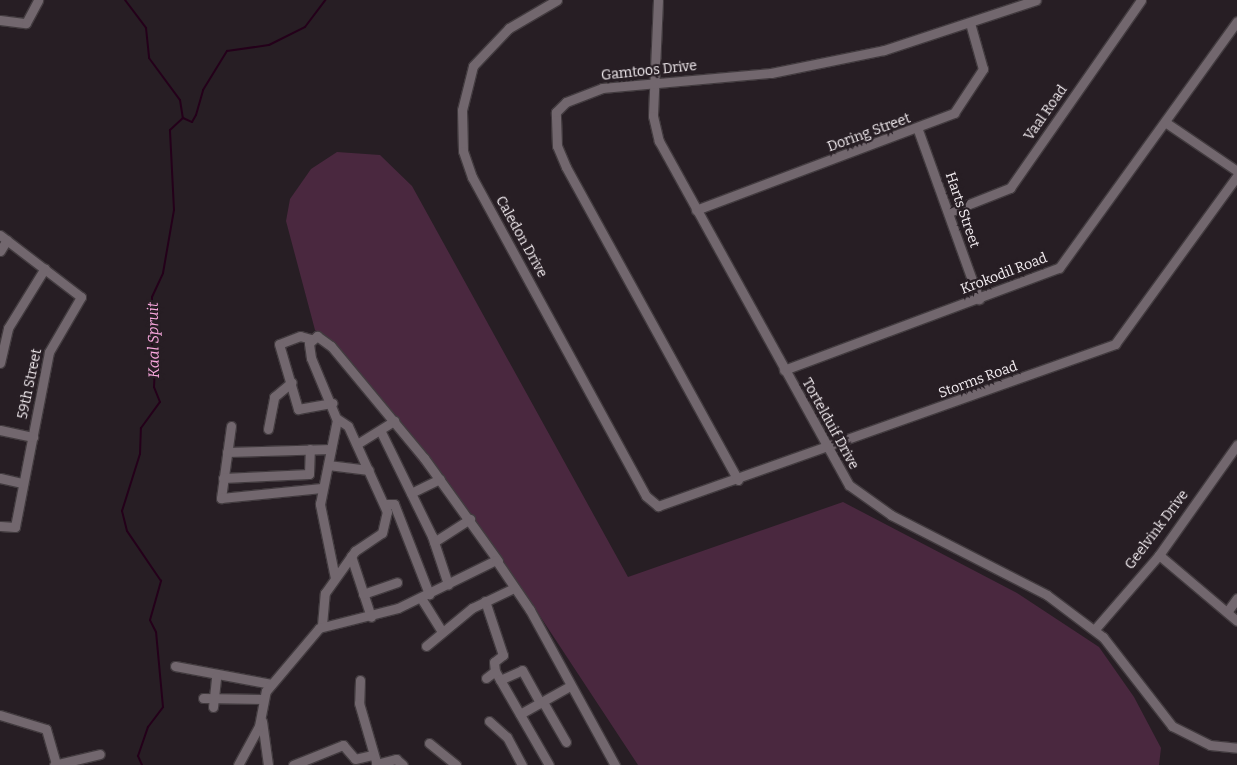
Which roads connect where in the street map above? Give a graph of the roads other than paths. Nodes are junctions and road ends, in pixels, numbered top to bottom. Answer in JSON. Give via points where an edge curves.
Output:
{"nodes":[{"id":1,"x":38,"y":0,"type":"edge"},
{"id":2,"x":557,"y":0,"type":"edge"},
{"id":3,"x":658,"y":0,"type":"edge"},
{"id":4,"x":1036,"y":0,"type":"edge"},
{"id":5,"x":1138,"y":1,"type":"edge"},
{"id":6,"x":0,"y":20,"type":"edge"},
{"id":7,"x":1237,"y":21,"type":"edge"},
{"id":8,"x":970,"y":23,"type":"junction"},
{"id":9,"x":652,"y":82,"type":"junction"},
{"id":10,"x":1165,"y":122,"type":"junction"},
{"id":11,"x":918,"y":130,"type":"junction"},
{"id":12,"x":1237,"y":171,"type":"edge"},
{"id":13,"x":1237,"y":176,"type":"edge"},
{"id":14,"x":696,"y":210,"type":"junction"},
{"id":15,"x":949,"y":212,"type":"junction"},
{"id":16,"x":3,"y":238,"type":"edge"},
{"id":17,"x":0,"y":251,"type":"edge"},
{"id":18,"x":45,"y":268,"type":"junction"},
{"id":19,"x":979,"y":299,"type":"junction"},
{"id":20,"x":311,"y":339,"type":"junction"},
{"id":21,"x":0,"y":363,"type":"edge"},
{"id":22,"x":784,"y":370,"type":"junction"},
{"id":23,"x":292,"y":382,"type":"junction"},
{"id":24,"x":332,"y":403,"type":"junction"},
{"id":25,"x":337,"y":420,"type":"junction"},
{"id":26,"x":394,"y":422,"type":"junction"},
{"id":27,"x":231,"y":426,"type":"dead end"},
{"id":28,"x":268,"y":429,"type":"dead end"},
{"id":29,"x":0,"y":430,"type":"edge"},
{"id":30,"x":381,"y":432,"type":"junction"},
{"id":31,"x":33,"y":437,"type":"junction"},
{"id":32,"x":357,"y":444,"type":"junction"},
{"id":33,"x":1237,"y":445,"type":"edge"},
{"id":34,"x":828,"y":448,"type":"junction"},
{"id":35,"x":310,"y":449,"type":"junction"},
{"id":36,"x":331,"y":449,"type":"junction"},
{"id":37,"x":227,"y":452,"type":"junction"},
{"id":38,"x":328,"y":465,"type":"junction"},
{"id":39,"x":369,"y":470,"type":"junction"},
{"id":40,"x":0,"y":478,"type":"edge"},
{"id":41,"x":222,"y":478,"type":"junction"},
{"id":42,"x":440,"y":479,"type":"junction"},
{"id":43,"x":738,"y":480,"type":"junction"},
{"id":44,"x":22,"y":483,"type":"junction"},
{"id":45,"x":322,"y":488,"type":"junction"},
{"id":46,"x":411,"y":493,"type":"junction"},
{"id":47,"x":386,"y":504,"type":"junction"},
{"id":48,"x":654,"y":504,"type":"joint"},
{"id":49,"x":470,"y":519,"type":"junction"},
{"id":50,"x":0,"y":526,"type":"edge"},
{"id":51,"x":434,"y":542,"type":"junction"},
{"id":52,"x":1159,"y":555,"type":"junction"},
{"id":53,"x":350,"y":556,"type":"junction"},
{"id":54,"x":498,"y":561,"type":"junction"},
{"id":55,"x":335,"y":578,"type":"junction"},
{"id":56,"x":397,"y":582,"type":"dead end"},
{"id":57,"x":448,"y":584,"type":"junction"},
{"id":58,"x":514,"y":588,"type":"junction"},
{"id":59,"x":362,"y":594,"type":"junction"},
{"id":60,"x":425,"y":596,"type":"junction"},
{"id":61,"x":1237,"y":598,"type":"edge"},
{"id":62,"x":485,"y":601,"type":"junction"},
{"id":63,"x":1227,"y":612,"type":"junction"},
{"id":64,"x":371,"y":617,"type":"junction"},
{"id":65,"x":1237,"y":621,"type":"edge"},
{"id":66,"x":322,"y":625,"type":"junction"},
{"id":67,"x":1095,"y":629,"type":"junction"},
{"id":68,"x":442,"y":631,"type":"junction"},
{"id":69,"x":426,"y":646,"type":"dead end"},
{"id":70,"x":175,"y":666,"type":"dead end"},
{"id":71,"x":495,"y":671,"type":"junction"},
{"id":72,"x":216,"y":676,"type":"junction"},
{"id":73,"x":486,"y":678,"type":"dead end"},
{"id":74,"x":360,"y":680,"type":"dead end"},
{"id":75,"x":500,"y":680,"type":"junction"},
{"id":76,"x":271,"y":684,"type":"junction"},
{"id":77,"x":570,"y":686,"type":"junction"},
{"id":78,"x":203,"y":698,"type":"dead end"},
{"id":79,"x":263,"y":699,"type":"junction"},
{"id":80,"x":542,"y":702,"type":"junction"},
{"id":81,"x":213,"y":703,"type":"junction"},
{"id":82,"x":520,"y":714,"type":"junction"},
{"id":83,"x":0,"y":715,"type":"edge"},
{"id":84,"x":261,"y":718,"type":"junction"},
{"id":85,"x":489,"y":721,"type":"dead end"},
{"id":86,"x":566,"y":742,"type":"dead end"},
{"id":87,"x":429,"y":743,"type":"dead end"},
{"id":88,"x":1237,"y":748,"type":"edge"},
{"id":89,"x":100,"y":754,"type":"dead end"},
{"id":90,"x":372,"y":755,"type":"junction"},
{"id":91,"x":296,"y":764,"type":"edge"},
{"id":92,"x":377,"y":764,"type":"edge"},
{"id":93,"x":55,"y":765,"type":"edge"},
{"id":94,"x":238,"y":765,"type":"edge"},
{"id":95,"x":268,"y":765,"type":"edge"},
{"id":96,"x":403,"y":765,"type":"edge"},
{"id":97,"x":456,"y":765,"type":"edge"},
{"id":98,"x":522,"y":765,"type":"edge"},
{"id":99,"x":549,"y":765,"type":"edge"},
{"id":100,"x":615,"y":765,"type":"edge"}],
"edges":[{"from":1,"to":6,"type":"street","via":[[32,16],[18,25]]},
{"from":2,"to":48,"type":"street","name":"Caledon Drive","via":[[509,28],[473,66],[462,110],[463,151],[477,186]]},
{"from":3,"to":9,"type":"street","name":"Tortelduif Drive"},
{"from":4,"to":8,"type":"street","name":"Gamtoos Drive"},
{"from":5,"to":15,"type":"street","name":"Vaal Road","via":[[1010,188]]},
{"from":7,"to":10,"type":"street","name":"Krokodil Road"},
{"from":8,"to":9,"type":"street","name":"Gamtoos Drive","via":[[884,50],[800,68]]},
{"from":8,"to":11,"type":"street","name":"Doring Street","via":[[982,62],[979,80],[954,113]]},
{"from":9,"to":14,"type":"street","name":"Tortelduif Drive","via":[[656,134]]},
{"from":9,"to":43,"type":"street","name":"Gamtoos Drive","via":[[602,88],[566,102],[554,116],[557,146]]},
{"from":10,"to":12,"type":"street"},
{"from":10,"to":19,"type":"street","name":"Krokodil Road","via":[[1065,264]]},
{"from":11,"to":14,"type":"street","name":"Doring Street"},
{"from":11,"to":15,"type":"street","name":"Harts Street"},
{"from":13,"to":34,"type":"street","name":"Storms Road","via":[[1115,344]]},
{"from":14,"to":22,"type":"street","name":"Tortelduif Drive"},
{"from":15,"to":19,"type":"street","name":"Harts Street"},
{"from":16,"to":17,"type":"street"},
{"from":16,"to":18,"type":"street","name":"59th Street"},
{"from":18,"to":21,"type":"street","via":[[8,328]]},
{"from":18,"to":31,"type":"street","name":"59th Street","via":[[81,297],[52,344]]},
{"from":19,"to":22,"type":"street","name":"Krokodil Road"},
{"from":20,"to":23,"type":"street","via":[[300,336],[280,344]]},
{"from":20,"to":24,"type":"street","via":[[311,358]]},
{"from":20,"to":26,"type":"street","via":[[322,336]]},
{"from":22,"to":34,"type":"street","name":"Tortelduif Drive"},
{"from":23,"to":24,"type":"street","via":[[299,410]]},
{"from":23,"to":28,"type":"street","via":[[272,402]]},
{"from":24,"to":25,"type":"street"},
{"from":25,"to":32,"type":"street","via":[[347,424]]},
{"from":25,"to":36,"type":"street"},
{"from":26,"to":30,"type":"street"},
{"from":26,"to":42,"type":"street"},
{"from":27,"to":37,"type":"street"},
{"from":29,"to":31,"type":"street"},
{"from":30,"to":32,"type":"street"},
{"from":30,"to":46,"type":"street"},
{"from":31,"to":44,"type":"street","name":"59th Street"},
{"from":32,"to":39,"type":"street"},
{"from":33,"to":52,"type":"street","name":"Geelvink Drive"},
{"from":34,"to":43,"type":"street","name":"Storms Road"},
{"from":34,"to":67,"type":"street","name":"Tortelduif Drive","via":[[849,486],[866,500],[1029,584]]},
{"from":35,"to":36,"type":"street"},
{"from":35,"to":37,"type":"street"},
{"from":35,"to":41,"type":"street","via":[[309,474]]},
{"from":36,"to":38,"type":"street"},
{"from":37,"to":41,"type":"street"},
{"from":38,"to":39,"type":"street"},
{"from":38,"to":45,"type":"street"},
{"from":39,"to":47,"type":"street"},
{"from":40,"to":44,"type":"street"},
{"from":41,"to":45,"type":"street","via":[[221,498]]},
{"from":42,"to":46,"type":"street"},
{"from":42,"to":49,"type":"street"},
{"from":43,"to":48,"type":"street","name":"Storms Road","via":[[670,504]]},
{"from":44,"to":50,"type":"street","name":"59th Street","via":[[15,527]]},
{"from":45,"to":55,"type":"street","via":[[321,513],[330,538]]},
{"from":46,"to":51,"type":"street"},
{"from":47,"to":53,"type":"street","via":[[382,533]]},
{"from":47,"to":60,"type":"street","via":[[394,504]]},
{"from":49,"to":51,"type":"street"},
{"from":49,"to":54,"type":"street"},
{"from":51,"to":57,"type":"street"},
{"from":52,"to":63,"type":"street"},
{"from":52,"to":67,"type":"street","name":"Geelvink Drive"},
{"from":53,"to":55,"type":"street"},
{"from":53,"to":59,"type":"street"},
{"from":54,"to":57,"type":"street"},
{"from":54,"to":58,"type":"street"},
{"from":55,"to":66,"type":"street","via":[[324,596]]},
{"from":56,"to":59,"type":"street"},
{"from":57,"to":60,"type":"street"},
{"from":58,"to":62,"type":"street"},
{"from":58,"to":77,"type":"street"},
{"from":59,"to":64,"type":"street"},
{"from":60,"to":64,"type":"street"},
{"from":60,"to":68,"type":"street"},
{"from":61,"to":63,"type":"street"},
{"from":62,"to":68,"type":"street"},
{"from":62,"to":71,"type":"street","via":[[503,655],[494,662]]},
{"from":63,"to":65,"type":"street"},
{"from":64,"to":66,"type":"street"},
{"from":66,"to":76,"type":"street"},
{"from":67,"to":88,"type":"street","name":"Tortelduif Drive","via":[[1172,726],[1210,745]]},
{"from":68,"to":69,"type":"street"},
{"from":70,"to":72,"type":"street"},
{"from":71,"to":73,"type":"street"},
{"from":71,"to":75,"type":"street"},
{"from":72,"to":76,"type":"street"},
{"from":72,"to":81,"type":"street"},
{"from":74,"to":90,"type":"street","via":[[360,703]]},
{"from":75,"to":80,"type":"street","via":[[522,670]]},
{"from":75,"to":82,"type":"street"},
{"from":76,"to":79,"type":"street"},
{"from":77,"to":80,"type":"street"},
{"from":77,"to":100,"type":"street"},
{"from":78,"to":81,"type":"street"},
{"from":79,"to":81,"type":"street"},
{"from":79,"to":84,"type":"street"},
{"from":80,"to":82,"type":"street"},
{"from":80,"to":86,"type":"street"},
{"from":82,"to":99,"type":"street"},
{"from":83,"to":93,"type":"street","via":[[46,729]]},
{"from":84,"to":94,"type":"street"},
{"from":84,"to":95,"type":"street"},
{"from":85,"to":98,"type":"street","via":[[507,737]]},
{"from":87,"to":97,"type":"street"},
{"from":89,"to":93,"type":"street"},
{"from":90,"to":91,"type":"street","via":[[355,759],[343,745]]},
{"from":90,"to":92,"type":"street"},
{"from":92,"to":96,"type":"street","via":[[396,759]]}]}
